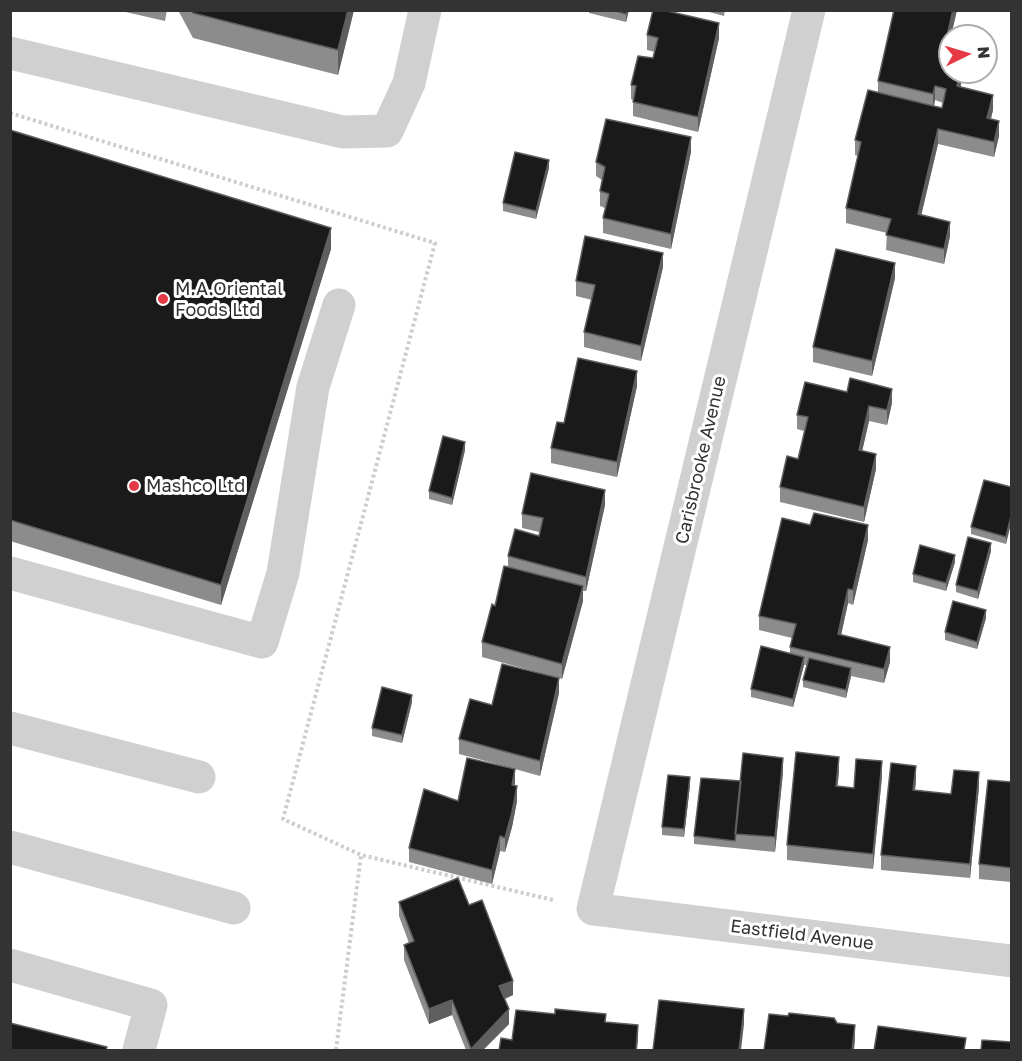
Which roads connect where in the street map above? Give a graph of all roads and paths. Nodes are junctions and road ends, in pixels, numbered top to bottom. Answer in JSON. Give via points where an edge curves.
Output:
{"nodes":[{"id":1,"x":425,"y":10,"type":"edge"},
{"id":2,"x":809,"y":10,"type":"edge"},
{"id":3,"x":10,"y":53,"type":"edge"},
{"id":4,"x":339,"y":304,"type":"dead end"},
{"id":5,"x":10,"y":573,"type":"edge"},
{"id":6,"x":10,"y":728,"type":"edge"},
{"id":7,"x":199,"y":777,"type":"dead end"},
{"id":8,"x":10,"y":847,"type":"edge"},
{"id":9,"x":234,"y":908,"type":"dead end"},
{"id":10,"x":593,"y":909,"type":"junction"},
{"id":11,"x":1011,"y":961,"type":"edge"},
{"id":12,"x":10,"y":965,"type":"edge"},
{"id":13,"x":139,"y":1050,"type":"edge"},
{"id":14,"x":336,"y":1050,"type":"edge"}],
"edges":[{"from":1,"to":3,"type":"street","via":[[409,83],[387,131],[343,132]]},
{"from":2,"to":10,"type":"street","name":"Carisbrooke Avenue"},
{"from":4,"to":5,"type":"street","via":[[313,387],[283,573],[262,642]]},
{"from":6,"to":7,"type":"street"},
{"from":8,"to":9,"type":"street"},
{"from":10,"to":11,"type":"street","name":"Eastfield Avenue"},
{"from":10,"to":14,"type":"path","via":[[361,855]]},
{"from":12,"to":13,"type":"street","via":[[151,1005]]}]}
